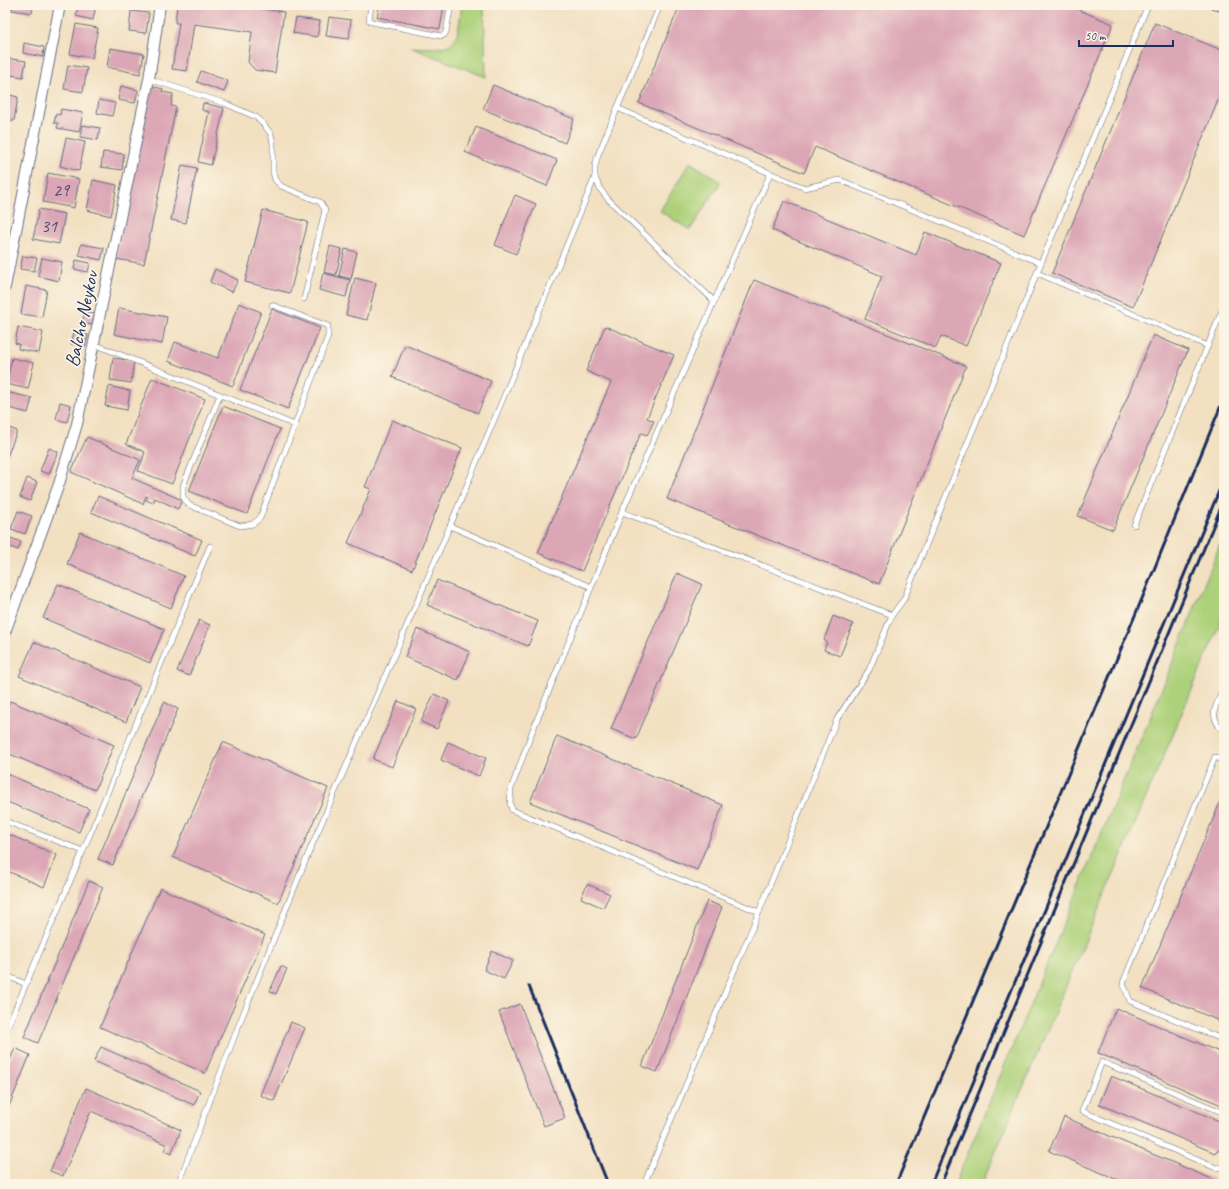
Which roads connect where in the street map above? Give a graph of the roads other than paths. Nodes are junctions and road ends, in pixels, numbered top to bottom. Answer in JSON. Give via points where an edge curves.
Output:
{"nodes":[{"id":1,"x":60,"y":5,"type":"edge"},
{"id":2,"x":160,"y":5,"type":"edge"},
{"id":3,"x":371,"y":5,"type":"edge"},
{"id":4,"x":451,"y":5,"type":"edge"},
{"id":5,"x":660,"y":5,"type":"edge"},
{"id":6,"x":1148,"y":5,"type":"edge"},
{"id":7,"x":149,"y":79,"type":"junction"},
{"id":8,"x":617,"y":108,"type":"junction"},
{"id":9,"x":770,"y":174,"type":"junction"},
{"id":10,"x":595,"y":177,"type":"junction"},
{"id":11,"x":1041,"y":262,"type":"junction"},
{"id":12,"x":1037,"y":273,"type":"junction"},
{"id":13,"x":5,"y":288,"type":"edge"},
{"id":14,"x":304,"y":299,"type":"dead end"},
{"id":15,"x":714,"y":301,"type":"junction"},
{"id":16,"x":272,"y":305,"type":"dead end"},
{"id":17,"x":1224,"y":306,"type":"edge"},
{"id":18,"x":94,"y":344,"type":"junction"},
{"id":19,"x":1208,"y":346,"type":"junction"},
{"id":20,"x":220,"y":395,"type":"junction"},
{"id":21,"x":295,"y":426,"type":"junction"},
{"id":22,"x":622,"y":512,"type":"junction"},
{"id":23,"x":1134,"y":525,"type":"dead end"},
{"id":24,"x":450,"y":526,"type":"junction"},
{"id":25,"x":210,"y":546,"type":"dead end"},
{"id":26,"x":591,"y":587,"type":"junction"},
{"id":27,"x":892,"y":615,"type":"junction"},
{"id":28,"x":5,"y":632,"type":"edge"},
{"id":29,"x":1224,"y":687,"type":"edge"},
{"id":30,"x":1224,"y":732,"type":"edge"},
{"id":31,"x":1224,"y":761,"type":"edge"},
{"id":32,"x":5,"y":821,"type":"edge"},
{"id":33,"x":83,"y":851,"type":"junction"},
{"id":34,"x":759,"y":912,"type":"junction"},
{"id":35,"x":5,"y":975,"type":"edge"},
{"id":36,"x":26,"y":984,"type":"junction"},
{"id":37,"x":5,"y":1033,"type":"edge"},
{"id":38,"x":1224,"y":1040,"type":"edge"},
{"id":39,"x":1224,"y":1113,"type":"edge"},
{"id":40,"x":1224,"y":1167,"type":"edge"},
{"id":41,"x":178,"y":1184,"type":"edge"},
{"id":42,"x":644,"y":1184,"type":"edge"}],
"edges":[{"from":1,"to":13,"type":"street"},
{"from":2,"to":7,"type":"street","name":"Balcho Neykov"},
{"from":3,"to":4,"type":"lane","via":[[369,20],[372,22],[441,36],[446,32]]},
{"from":5,"to":8,"type":"lane"},
{"from":6,"to":11,"type":"lane"},
{"from":7,"to":14,"type":"lane","via":[[224,103],[256,117],[271,134],[275,180],[281,186],[320,202],[325,210]]},
{"from":7,"to":18,"type":"street","name":"Balcho Neykov"},
{"from":8,"to":9,"type":"lane"},
{"from":8,"to":10,"type":"lane","via":[[598,155]]},
{"from":9,"to":11,"type":"lane","via":[[805,188],[840,180]]},
{"from":9,"to":15,"type":"lane"},
{"from":10,"to":15,"type":"lane","via":[[608,199]]},
{"from":10,"to":24,"type":"lane"},
{"from":11,"to":12,"type":"lane"},
{"from":12,"to":19,"type":"lane"},
{"from":12,"to":27,"type":"lane","via":[[904,599]]},
{"from":15,"to":22,"type":"lane"},
{"from":16,"to":21,"type":"lane","via":[[328,326],[328,336]]},
{"from":17,"to":19,"type":"lane"},
{"from":18,"to":20,"type":"lane"},
{"from":18,"to":28,"type":"street","name":"Balcho Neykov","via":[[77,424],[59,484]]},
{"from":19,"to":23,"type":"lane"},
{"from":20,"to":21,"type":"lane"},
{"from":20,"to":21,"type":"lane","via":[[183,486],[183,497],[189,505],[240,526],[253,524],[260,518]]},
{"from":22,"to":26,"type":"lane"},
{"from":22,"to":27,"type":"lane"},
{"from":24,"to":26,"type":"lane"},
{"from":24,"to":41,"type":"lane","via":[[309,852]]},
{"from":25,"to":33,"type":"lane"},
{"from":26,"to":34,"type":"lane","via":[[517,771],[511,789],[512,810]]},
{"from":27,"to":34,"type":"lane","via":[[869,670],[837,719]]},
{"from":29,"to":30,"type":"lane","via":[[1213,712],[1217,725]]},
{"from":31,"to":38,"type":"lane","via":[[1215,757],[1123,983],[1130,1001]]},
{"from":32,"to":33,"type":"lane"},
{"from":33,"to":36,"type":"lane"},
{"from":34,"to":42,"type":"lane"},
{"from":35,"to":36,"type":"lane"},
{"from":36,"to":37,"type":"lane"},
{"from":39,"to":40,"type":"lane","via":[[1102,1062],[1082,1111],[1216,1168]]}]}
